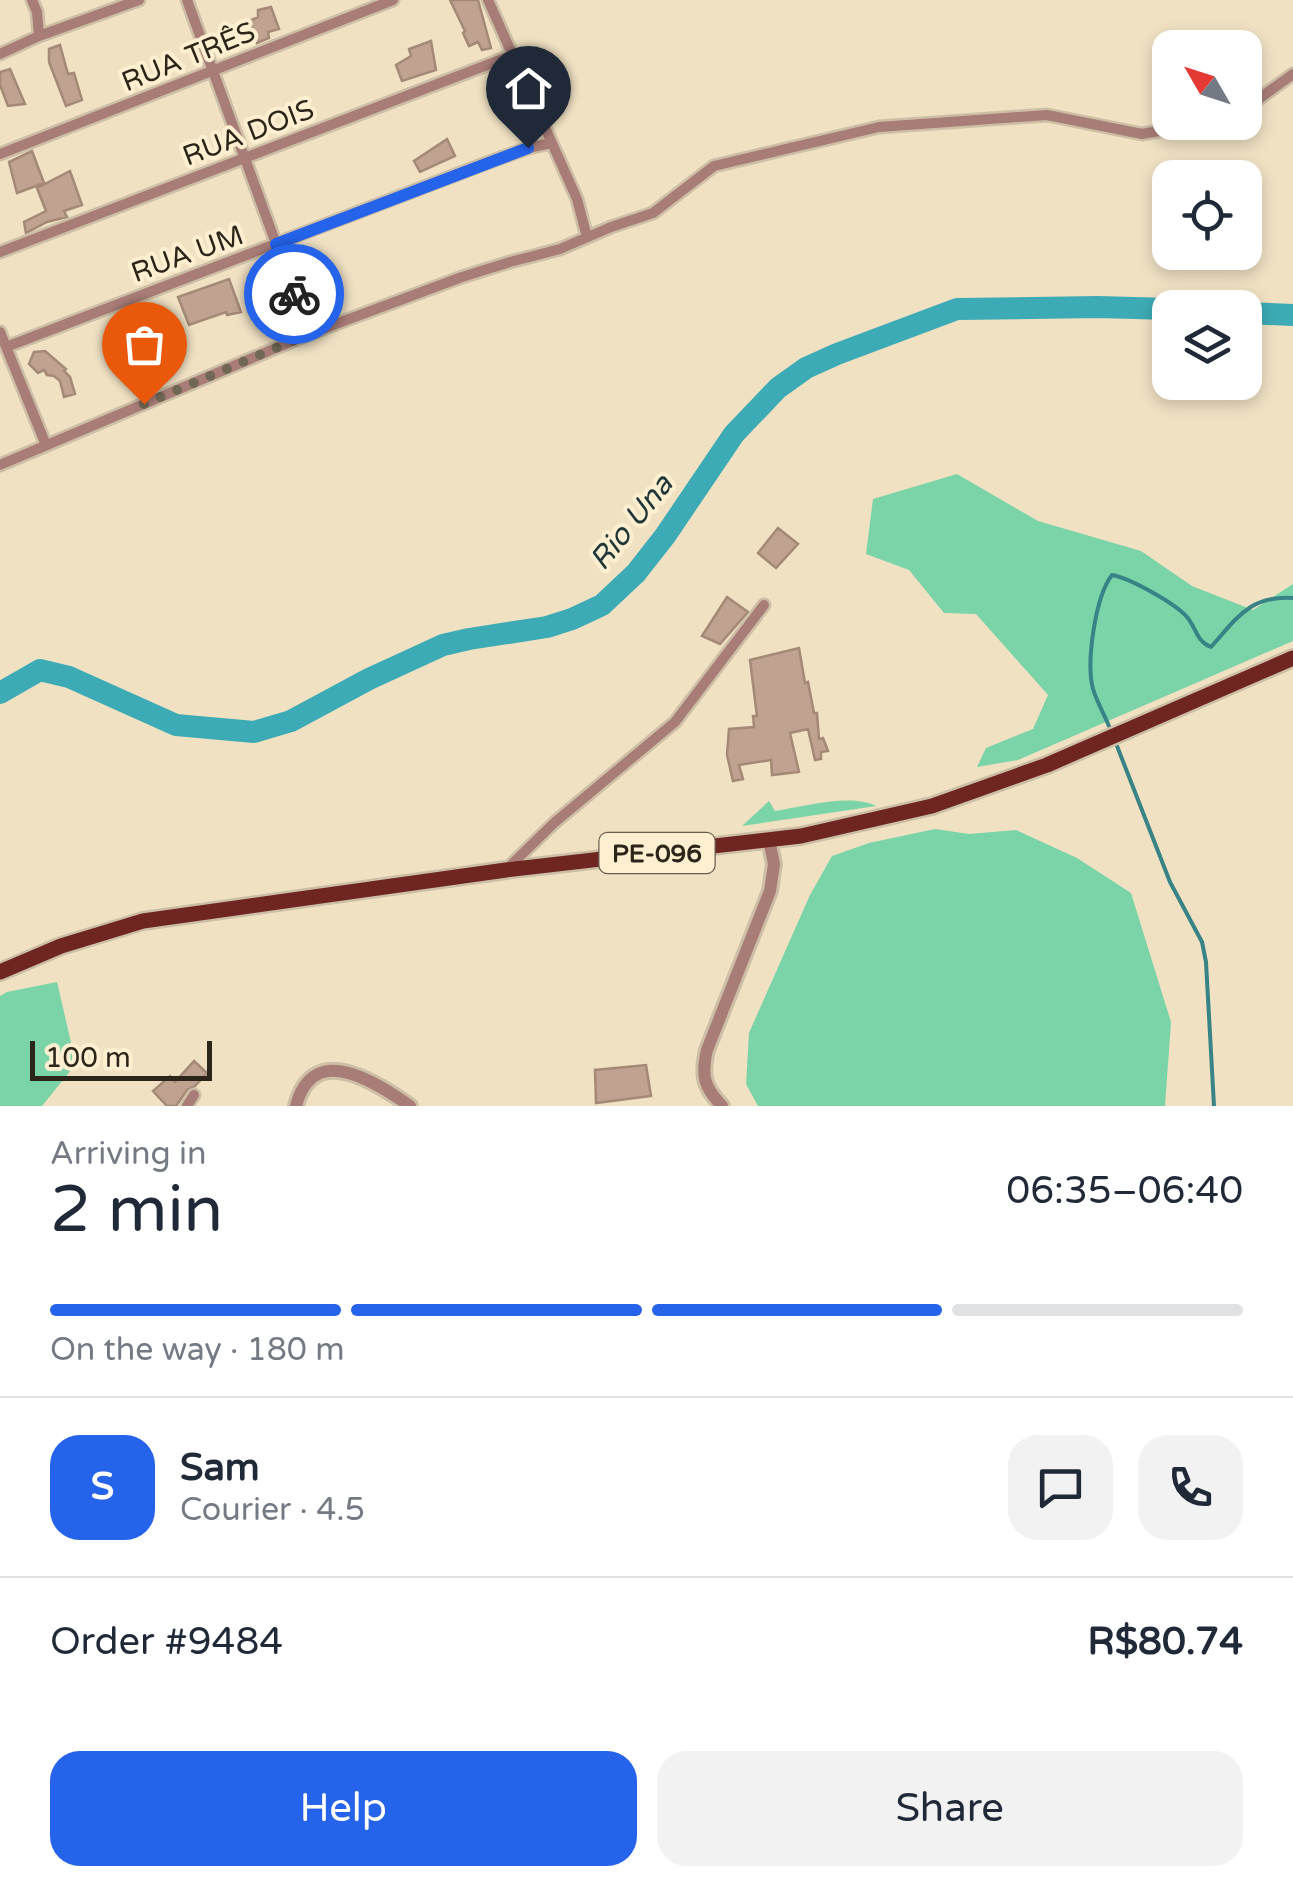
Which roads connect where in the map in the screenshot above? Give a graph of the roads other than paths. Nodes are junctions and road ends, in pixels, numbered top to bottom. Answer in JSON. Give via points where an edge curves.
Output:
{"nodes":[{"id":1,"x":32,"y":0,"type":"edge"},
{"id":2,"x":139,"y":0,"type":"edge"},
{"id":3,"x":187,"y":0,"type":"edge"},
{"id":4,"x":394,"y":0,"type":"edge"},
{"id":5,"x":488,"y":0,"type":"edge"},
{"id":6,"x":40,"y":36,"type":"junction"},
{"id":7,"x":0,"y":54,"type":"edge"},
{"id":8,"x":513,"y":55,"type":"junction"},
{"id":9,"x":211,"y":71,"type":"junction"},
{"id":10,"x":1293,"y":74,"type":"edge"},
{"id":11,"x":1262,"y":96,"type":"edge"},
{"id":12,"x":1152,"y":132,"type":"edge"},
{"id":13,"x":552,"y":143,"type":"junction"},
{"id":14,"x":0,"y":154,"type":"edge"},
{"id":15,"x":244,"y":158,"type":"junction"},
{"id":16,"x":586,"y":238,"type":"junction"},
{"id":17,"x":276,"y":244,"type":"junction"},
{"id":18,"x":0,"y":252,"type":"edge"},
{"id":19,"x":0,"y":332,"type":"edge"},
{"id":20,"x":309,"y":334,"type":"junction"},
{"id":21,"x":6,"y":347,"type":"junction"},
{"id":22,"x":46,"y":445,"type":"junction"},
{"id":23,"x":0,"y":465,"type":"edge"},
{"id":24,"x":764,"y":606,"type":"dead end"},
{"id":25,"x":1293,"y":658,"type":"edge"},
{"id":26,"x":769,"y":840,"type":"junction"},
{"id":27,"x":506,"y":870,"type":"junction"},
{"id":28,"x":0,"y":972,"type":"edge"},
{"id":29,"x":194,"y":1095,"type":"dead end"},
{"id":30,"x":188,"y":1106,"type":"edge"},
{"id":31,"x":296,"y":1106,"type":"edge"},
{"id":32,"x":410,"y":1106,"type":"edge"},
{"id":33,"x":722,"y":1106,"type":"edge"}],
"edges":[{"from":1,"to":6,"type":"street"},
{"from":2,"to":6,"type":"street"},
{"from":3,"to":9,"type":"street"},
{"from":4,"to":9,"type":"street","name":"RUA TRÊS"},
{"from":5,"to":8,"type":"street"},
{"from":6,"to":7,"type":"street"},
{"from":8,"to":13,"type":"street"},
{"from":8,"to":15,"type":"street","name":"RUA DOIS"},
{"from":9,"to":14,"type":"street","name":"RUA TRÊS"},
{"from":9,"to":15,"type":"street"},
{"from":10,"to":11,"type":"street"},
{"from":12,"to":16,"type":"street","via":[[1047,116],[879,127],[714,166],[653,213]]},
{"from":13,"to":16,"type":"street"},
{"from":13,"to":17,"type":"street","name":"RUA UM"},
{"from":15,"to":17,"type":"street"},
{"from":15,"to":18,"type":"street","name":"RUA DOIS"},
{"from":16,"to":20,"type":"street"},
{"from":17,"to":20,"type":"street"},
{"from":17,"to":21,"type":"street","name":"RUA UM"},
{"from":19,"to":21,"type":"street"},
{"from":20,"to":22,"type":"street"},
{"from":21,"to":22,"type":"street"},
{"from":22,"to":23,"type":"street"},
{"from":24,"to":27,"type":"street","via":[[675,722]]},
{"from":25,"to":26,"type":"main road","number":"PE-096","via":[[982,789],[882,819]]},
{"from":26,"to":27,"type":"main road","number":"PE-096"},
{"from":26,"to":33,"type":"street","via":[[770,891],[703,1069],[709,1092]]},
{"from":27,"to":28,"type":"main road","number":"PE-096","via":[[143,921]]},
{"from":29,"to":30,"type":"street"},
{"from":31,"to":32,"type":"street","via":[[309,1081],[343,1070]]}]}
